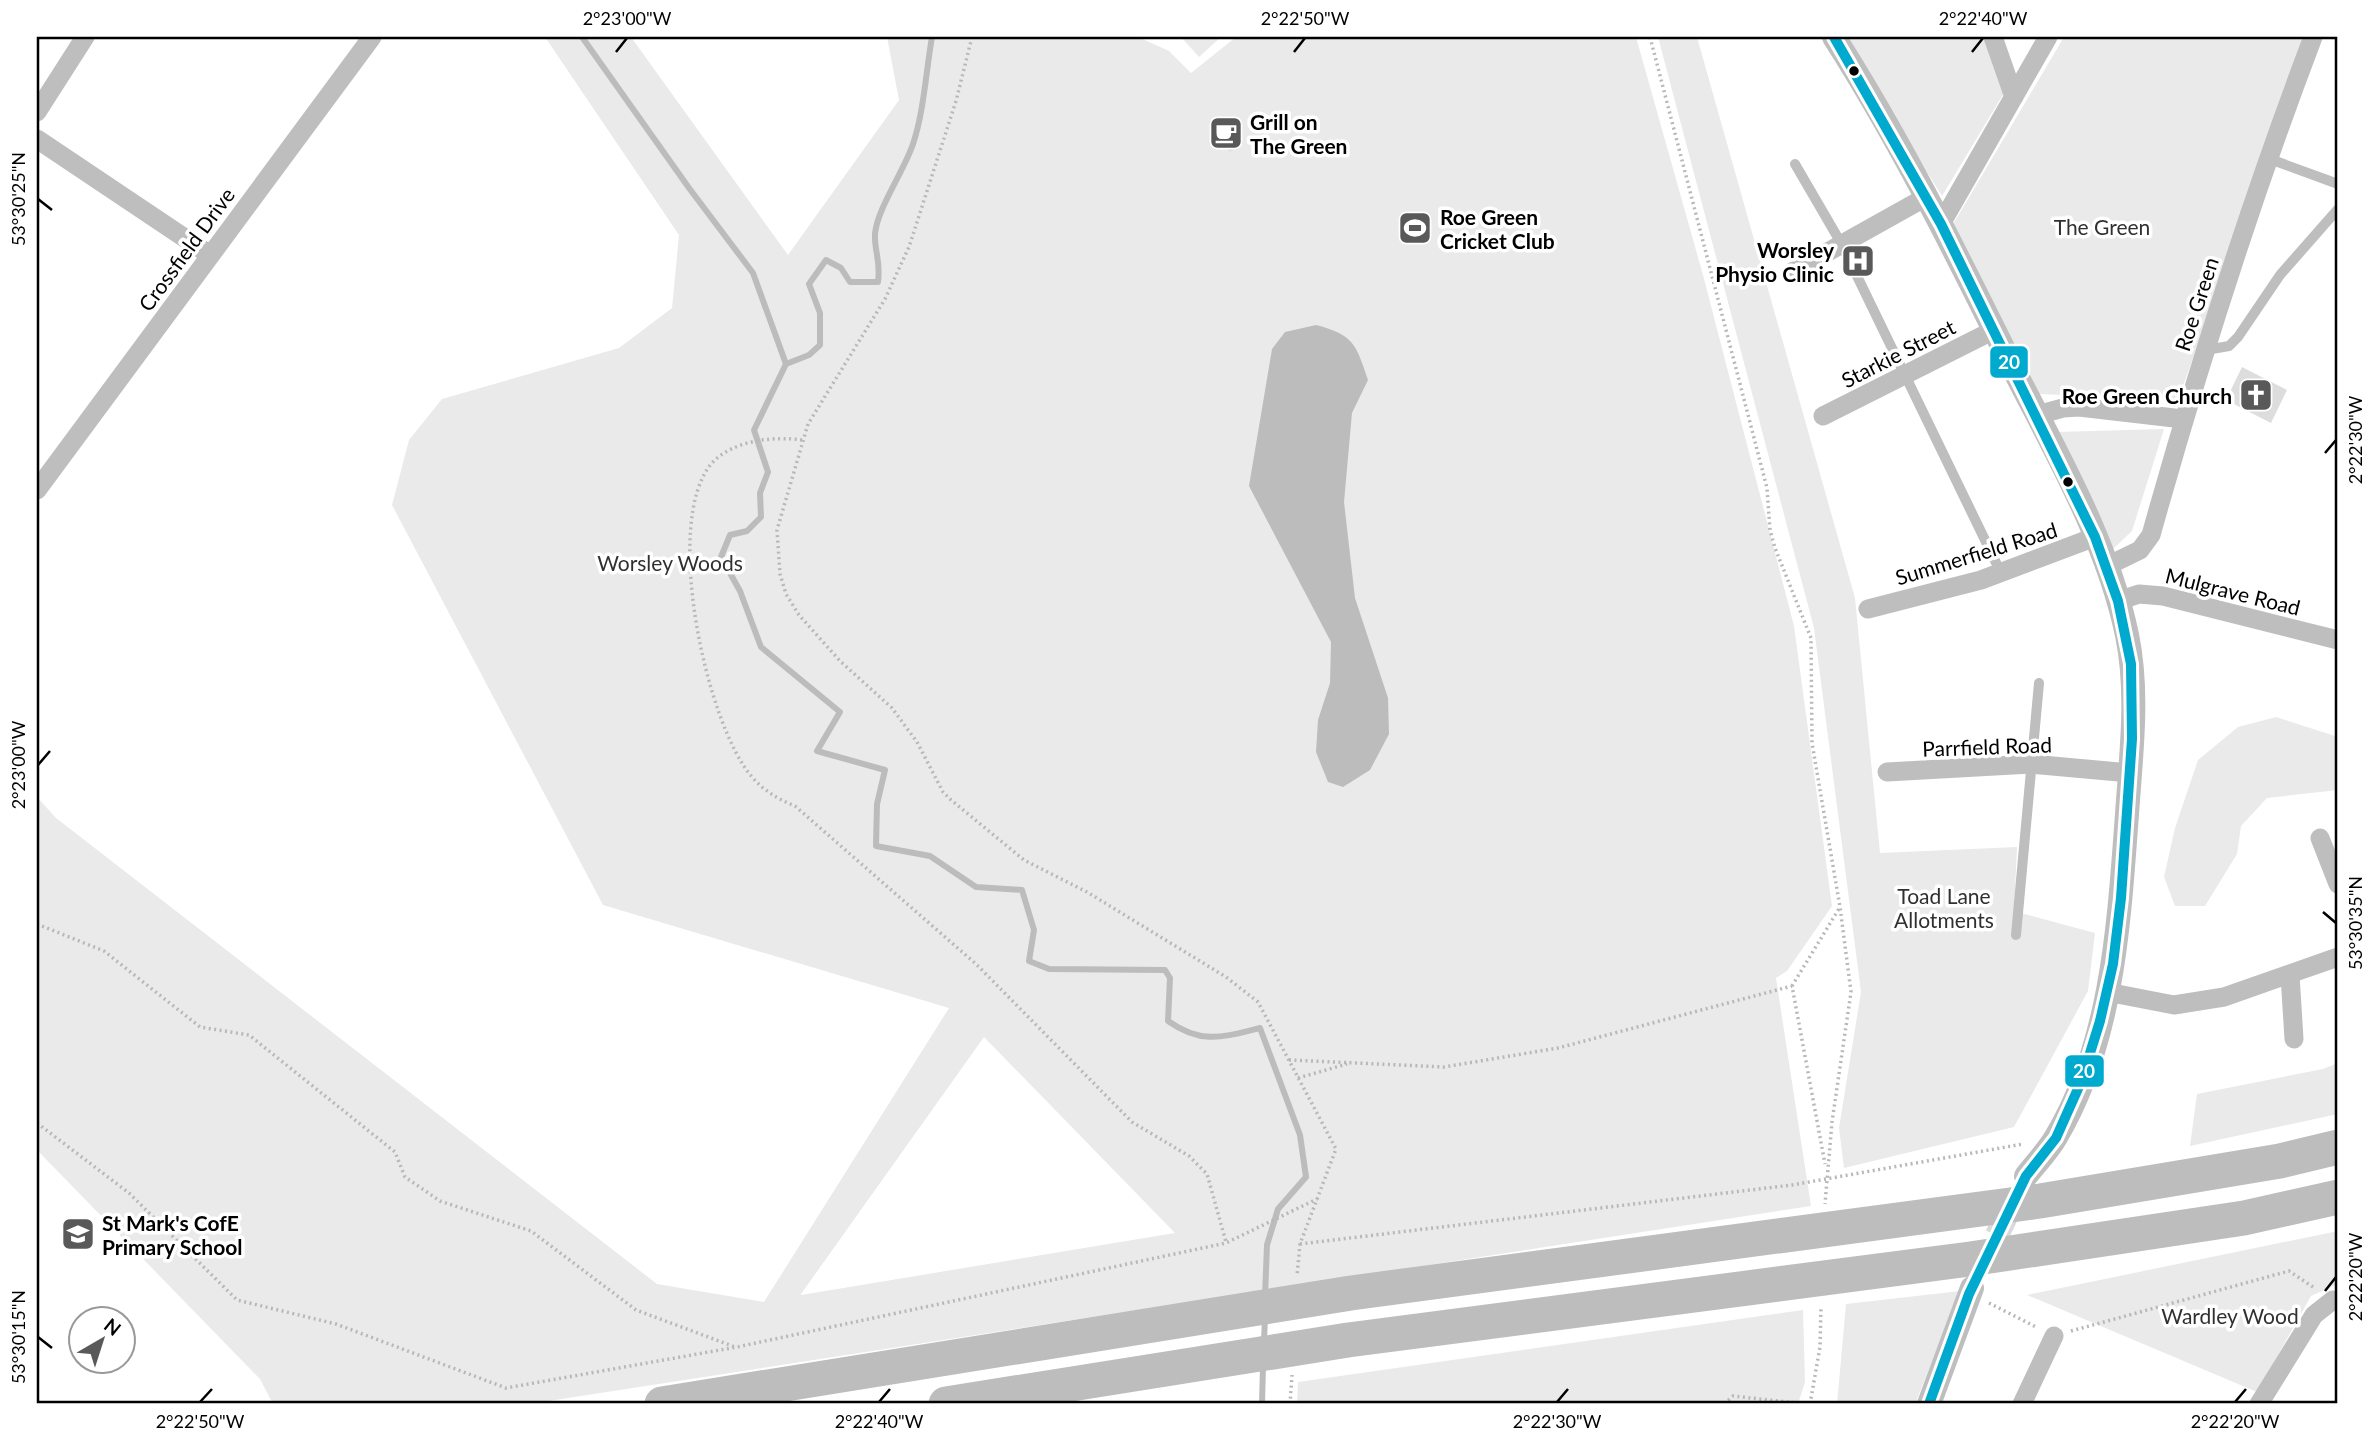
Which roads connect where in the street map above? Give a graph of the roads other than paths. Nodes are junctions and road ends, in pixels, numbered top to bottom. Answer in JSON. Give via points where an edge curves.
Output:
{"nodes":[{"id":1,"x":85,"y":37,"type":"edge"},
{"id":2,"x":372,"y":37,"type":"edge"},
{"id":3,"x":1834,"y":37,"type":"edge"},
{"id":4,"x":1993,"y":37,"type":"edge"},
{"id":5,"x":2048,"y":37,"type":"edge"},
{"id":6,"x":2313,"y":37,"type":"edge"},
{"id":7,"x":2014,"y":97,"type":"junction"},
{"id":8,"x":37,"y":112,"type":"edge"},
{"id":9,"x":37,"y":141,"type":"edge"},
{"id":10,"x":2267,"y":158,"type":"junction"},
{"id":11,"x":1795,"y":164,"type":"dead end"},
{"id":12,"x":2338,"y":184,"type":"edge"},
{"id":13,"x":1926,"y":197,"type":"junction"},
{"id":14,"x":2338,"y":209,"type":"edge"},
{"id":15,"x":1941,"y":224,"type":"junction"},
{"id":16,"x":1841,"y":243,"type":"junction"},
{"id":17,"x":210,"y":256,"type":"junction"},
{"id":18,"x":1791,"y":272,"type":"dead end"},
{"id":19,"x":1994,"y":330,"type":"junction"},
{"id":20,"x":2205,"y":350,"type":"junction"},
{"id":21,"x":1906,"y":375,"type":"junction"},
{"id":22,"x":2037,"y":415,"type":"junction"},
{"id":23,"x":1823,"y":416,"type":"dead end"},
{"id":24,"x":2183,"y":419,"type":"junction"},
{"id":25,"x":37,"y":490,"type":"edge"},
{"id":26,"x":2095,"y":537,"type":"junction"},
{"id":27,"x":2105,"y":567,"type":"junction"},
{"id":28,"x":2001,"y":573,"type":"junction"},
{"id":29,"x":2118,"y":601,"type":"junction"},
{"id":30,"x":1868,"y":609,"type":"dead end"},
{"id":31,"x":2338,"y":640,"type":"edge"},
{"id":32,"x":2039,"y":683,"type":"dead end"},
{"id":33,"x":2031,"y":764,"type":"junction"},
{"id":34,"x":1887,"y":772,"type":"dead end"},
{"id":35,"x":2130,"y":774,"type":"junction"},
{"id":36,"x":2320,"y":838,"type":"dead end"},
{"id":37,"x":2338,"y":884,"type":"edge"},
{"id":38,"x":2016,"y":934,"type":"dead end"},
{"id":39,"x":2338,"y":957,"type":"edge"},
{"id":40,"x":2290,"y":975,"type":"junction"},
{"id":41,"x":2107,"y":992,"type":"junction"},
{"id":42,"x":2294,"y":1039,"type":"dead end"},
{"id":43,"x":2338,"y":1147,"type":"edge"},
{"id":44,"x":2033,"y":1188,"type":"junction"},
{"id":45,"x":2338,"y":1196,"type":"edge"},
{"id":46,"x":1970,"y":1280,"type":"junction"},
{"id":47,"x":2335,"y":1301,"type":"edge"},
{"id":48,"x":2054,"y":1336,"type":"road end"},
{"id":49,"x":662,"y":1404,"type":"edge"},
{"id":50,"x":946,"y":1404,"type":"edge"},
{"id":51,"x":1929,"y":1404,"type":"edge"},
{"id":52,"x":2022,"y":1404,"type":"edge"},
{"id":53,"x":2259,"y":1404,"type":"edge"}],
"edges":[{"from":1,"to":8,"type":"street"},
{"from":2,"to":17,"type":"street","name":"Crossfield Drive"},
{"from":3,"to":13,"type":"street"},
{"from":4,"to":7,"type":"street"},
{"from":5,"to":7,"type":"street"},
{"from":6,"to":10,"type":"street","name":"Roe Green"},
{"from":7,"to":15,"type":"street"},
{"from":9,"to":17,"type":"street"},
{"from":10,"to":12,"type":"lane"},
{"from":10,"to":20,"type":"street","name":"Roe Green"},
{"from":11,"to":16,"type":"lane"},
{"from":13,"to":15,"type":"street"},
{"from":13,"to":16,"type":"street"},
{"from":14,"to":20,"type":"lane","via":[[2280,275],[2238,337],[2228,346]]},
{"from":15,"to":19,"type":"street"},
{"from":16,"to":18,"type":"street"},
{"from":16,"to":21,"type":"lane"},
{"from":17,"to":25,"type":"street","name":"Crossfield Drive"},
{"from":19,"to":21,"type":"street","name":"Starkie Street"},
{"from":19,"to":22,"type":"street"},
{"from":20,"to":24,"type":"street","name":"Roe Green"},
{"from":21,"to":23,"type":"street","name":"Starkie Street"},
{"from":21,"to":28,"type":"lane"},
{"from":22,"to":24,"type":"street","via":[[2079,407]]},
{"from":22,"to":26,"type":"street"},
{"from":24,"to":27,"type":"street","name":"Roe Green","via":[[2151,536],[2140,550]]},
{"from":26,"to":27,"type":"street"},
{"from":26,"to":28,"type":"street","name":"Summerfield Road"},
{"from":27,"to":29,"type":"street"},
{"from":28,"to":30,"type":"street","name":"Summerfield Road"},
{"from":29,"to":31,"type":"street","name":"Mulgrave Road","via":[[2139,594],[2163,596]]},
{"from":29,"to":35,"type":"street","via":[[2131,664]]},
{"from":32,"to":33,"type":"lane"},
{"from":33,"to":34,"type":"street","name":"Parrfield Road"},
{"from":33,"to":35,"type":"street","name":"Parrfield Road"},
{"from":33,"to":38,"type":"lane"},
{"from":35,"to":41,"type":"street","via":[[2121,898]]},
{"from":36,"to":37,"type":"street"},
{"from":39,"to":40,"type":"street"},
{"from":40,"to":41,"type":"street","via":[[2224,997],[2174,1005]]},
{"from":40,"to":42,"type":"street"},
{"from":41,"to":44,"type":"street","via":[[2081,1083]]},
{"from":43,"to":44,"type":"highway","via":[[2280,1161]]},
{"from":44,"to":49,"type":"highway","via":[[1994,1207],[1351,1293]]},
{"from":45,"to":46,"type":"highway","via":[[2244,1219],[2016,1251]]},
{"from":46,"to":50,"type":"highway","via":[[1833,1276],[1348,1340]]},
{"from":46,"to":51,"type":"street"},
{"from":47,"to":53,"type":"street","via":[[2314,1315]]},
{"from":48,"to":52,"type":"street"}]}
